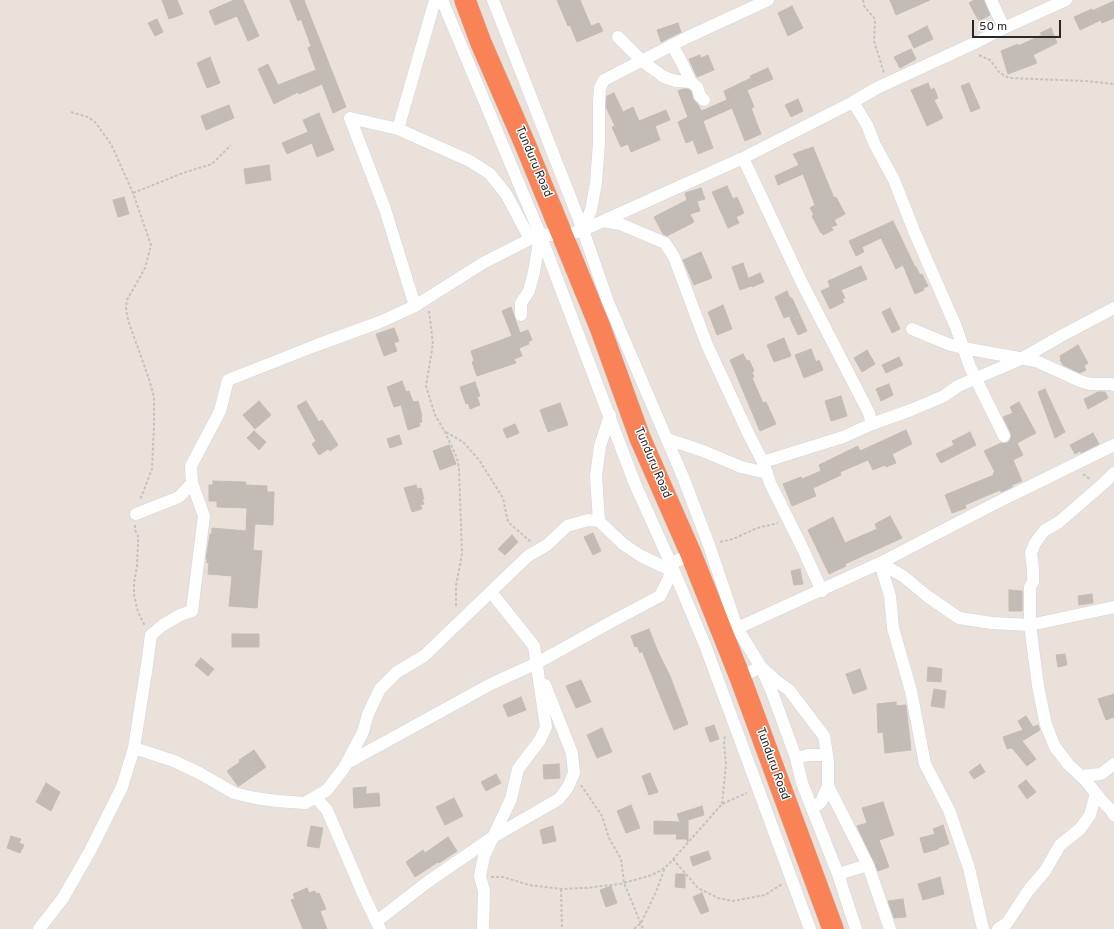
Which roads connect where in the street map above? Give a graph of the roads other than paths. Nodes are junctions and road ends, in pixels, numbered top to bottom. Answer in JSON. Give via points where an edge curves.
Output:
{"nodes":[{"id":1,"x":435,"y":0,"type":"edge"},
{"id":2,"x":442,"y":0,"type":"edge"},
{"id":3,"x":464,"y":0,"type":"edge"},
{"id":4,"x":493,"y":0,"type":"edge"},
{"id":5,"x":768,"y":0,"type":"edge"},
{"id":6,"x":991,"y":0,"type":"edge"},
{"id":7,"x":1066,"y":0,"type":"edge"},
{"id":8,"x":1004,"y":28,"type":"junction"},
{"id":9,"x":618,"y":37,"type":"dead end"},
{"id":10,"x":672,"y":45,"type":"junction"},
{"id":11,"x":642,"y":61,"type":"junction"},
{"id":12,"x":691,"y":82,"type":"junction"},
{"id":13,"x":704,"y":100,"type":"dead end"},
{"id":14,"x":853,"y":102,"type":"junction"},
{"id":15,"x":398,"y":129,"type":"junction"},
{"id":16,"x":743,"y":158,"type":"junction"},
{"id":17,"x":603,"y":221,"type":"junction"},
{"id":18,"x":582,"y":230,"type":"junction"},
{"id":19,"x":563,"y":236,"type":"junction"},
{"id":20,"x":535,"y":237,"type":"junction"},
{"id":21,"x":415,"y":306,"type":"junction"},
{"id":22,"x":1114,"y":308,"type":"edge"},
{"id":23,"x":521,"y":315,"type":"dead end"},
{"id":24,"x":912,"y":329,"type":"dead end"},
{"id":25,"x":963,"y":348,"type":"junction"},
{"id":26,"x":1021,"y":359,"type":"junction"},
{"id":27,"x":976,"y":378,"type":"junction"},
{"id":28,"x":1114,"y":385,"type":"edge"},
{"id":29,"x":610,"y":415,"type":"junction"},
{"id":30,"x":872,"y":424,"type":"junction"},
{"id":31,"x":1004,"y":436,"type":"dead end"},
{"id":32,"x":667,"y":439,"type":"junction"},
{"id":33,"x":1114,"y":445,"type":"edge"},
{"id":34,"x":765,"y":467,"type":"junction"},
{"id":35,"x":1114,"y":473,"type":"edge"},
{"id":36,"x":192,"y":483,"type":"junction"},
{"id":37,"x":136,"y":514,"type":"road end"},
{"id":38,"x":599,"y":521,"type":"junction"},
{"id":39,"x":700,"y":549,"type":"junction"},
{"id":40,"x":880,"y":563,"type":"junction"},
{"id":41,"x":671,"y":564,"type":"junction"},
{"id":42,"x":822,"y":591,"type":"junction"},
{"id":43,"x":491,"y":592,"type":"junction"},
{"id":44,"x":1114,"y":607,"type":"edge"},
{"id":45,"x":1030,"y":625,"type":"junction"},
{"id":46,"x":730,"y":632,"type":"junction"},
{"id":47,"x":537,"y":663,"type":"junction"},
{"id":48,"x":761,"y":668,"type":"junction"},
{"id":49,"x":740,"y":677,"type":"junction"},
{"id":50,"x":134,"y":748,"type":"junction"},
{"id":51,"x":827,"y":755,"type":"junction"},
{"id":52,"x":796,"y":758,"type":"junction"},
{"id":53,"x":346,"y":763,"type":"junction"},
{"id":54,"x":1114,"y":764,"type":"edge"},
{"id":55,"x":777,"y":775,"type":"junction"},
{"id":56,"x":1081,"y":776,"type":"junction"},
{"id":57,"x":757,"y":785,"type":"junction"},
{"id":58,"x":828,"y":786,"type":"junction"},
{"id":59,"x":1096,"y":793,"type":"junction"},
{"id":60,"x":314,"y":797,"type":"junction"},
{"id":61,"x":812,"y":809,"type":"junction"},
{"id":62,"x":1114,"y":815,"type":"edge"},
{"id":63,"x":493,"y":837,"type":"junction"},
{"id":64,"x":868,"y":865,"type":"junction"},
{"id":65,"x":838,"y":874,"type":"junction"},
{"id":66,"x":379,"y":925,"type":"edge"},
{"id":67,"x":39,"y":929,"type":"edge"},
{"id":68,"x":483,"y":929,"type":"edge"},
{"id":69,"x":810,"y":929,"type":"edge"},
{"id":70,"x":832,"y":929,"type":"edge"},
{"id":71,"x":856,"y":929,"type":"edge"},
{"id":72,"x":890,"y":929,"type":"edge"},
{"id":73,"x":983,"y":929,"type":"edge"},
{"id":74,"x":998,"y":929,"type":"edge"}],
"edges":[{"from":1,"to":15,"type":"street"},
{"from":2,"to":20,"type":"street"},
{"from":3,"to":19,"type":"highway","name":"Tunduru Road"},
{"from":4,"to":18,"type":"street"},
{"from":5,"to":10,"type":"street"},
{"from":6,"to":8,"type":"street"},
{"from":7,"to":8,"type":"street"},
{"from":8,"to":14,"type":"street"},
{"from":9,"to":11,"type":"street"},
{"from":10,"to":11,"type":"street"},
{"from":10,"to":12,"type":"street"},
{"from":11,"to":12,"type":"street","via":[[664,76],[676,81]]},
{"from":11,"to":18,"type":"street","via":[[604,80],[600,88],[596,183],[591,210]]},
{"from":12,"to":13,"type":"street"},
{"from":14,"to":16,"type":"street"},
{"from":14,"to":25,"type":"street","via":[[894,180]]},
{"from":15,"to":20,"type":"street","via":[[490,174]]},
{"from":15,"to":21,"type":"street","via":[[350,118],[385,208]]},
{"from":16,"to":17,"type":"street"},
{"from":16,"to":30,"type":"street","via":[[801,281],[869,413]]},
{"from":17,"to":18,"type":"street"},
{"from":17,"to":34,"type":"street","via":[[620,224],[665,243],[674,257],[707,344]]},
{"from":18,"to":19,"type":"street"},
{"from":18,"to":32,"type":"street","via":[[608,302]]},
{"from":19,"to":20,"type":"street"},
{"from":19,"to":39,"type":"highway","name":"Tunduru Road","via":[[600,327],[640,438]]},
{"from":20,"to":21,"type":"street","via":[[483,263]]},
{"from":20,"to":23,"type":"street","via":[[534,272],[529,291],[521,303]]},
{"from":20,"to":29,"type":"street"},
{"from":21,"to":36,"type":"street","via":[[228,380],[220,411],[191,466]]},
{"from":22,"to":26,"type":"street"},
{"from":24,"to":25,"type":"street"},
{"from":25,"to":26,"type":"street"},
{"from":25,"to":27,"type":"street"},
{"from":26,"to":27,"type":"street"},
{"from":26,"to":28,"type":"street","via":[[1043,364],[1090,384]]},
{"from":27,"to":30,"type":"street","via":[[944,396]]},
{"from":27,"to":31,"type":"street"},
{"from":29,"to":38,"type":"street","via":[[600,446],[596,476]]},
{"from":29,"to":41,"type":"street","via":[[635,484]]},
{"from":30,"to":34,"type":"street"},
{"from":32,"to":34,"type":"street","via":[[741,466]]},
{"from":32,"to":39,"type":"street"},
{"from":33,"to":40,"type":"street"},
{"from":34,"to":42,"type":"street","via":[[770,483]]},
{"from":35,"to":45,"type":"street","via":[[1059,522],[1044,531],[1035,543],[1031,553],[1033,582],[1030,587]]},
{"from":36,"to":37,"type":"street","via":[[178,497]]},
{"from":36,"to":50,"type":"street","via":[[204,516],[192,611],[163,625],[151,636]]},
{"from":38,"to":41,"type":"street","via":[[641,556],[664,567]]},
{"from":38,"to":43,"type":"street","via":[[588,520],[567,526],[547,544],[528,556]]},
{"from":39,"to":41,"type":"street"},
{"from":39,"to":46,"type":"highway","name":"Tunduru Road"},
{"from":40,"to":42,"type":"street"},
{"from":40,"to":45,"type":"street","via":[[903,576],[959,618],[992,624]]},
{"from":40,"to":73,"type":"street","via":[[890,596],[893,628],[910,691],[925,764],[949,810],[969,868]]},
{"from":41,"to":47,"type":"street","via":[[669,578],[660,596]]},
{"from":41,"to":57,"type":"street"},
{"from":42,"to":46,"type":"street"},
{"from":43,"to":47,"type":"street","via":[[534,646]]},
{"from":43,"to":53,"type":"street","via":[[424,656],[398,672],[380,689],[363,732]]},
{"from":44,"to":45,"type":"street"},
{"from":45,"to":56,"type":"street","via":[[1046,725],[1055,747]]},
{"from":46,"to":48,"type":"street"},
{"from":46,"to":49,"type":"highway","name":"Tunduru Road"},
{"from":47,"to":53,"type":"street","via":[[491,684]]},
{"from":47,"to":63,"type":"street","via":[[546,727],[540,740],[518,769],[511,799]]},
{"from":47,"to":63,"type":"street","via":[[572,753],[574,773],[568,788],[559,799]]},
{"from":48,"to":49,"type":"street"},
{"from":48,"to":51,"type":"street","via":[[789,690],[824,736]]},
{"from":48,"to":52,"type":"street"},
{"from":49,"to":55,"type":"highway","name":"Tunduru Road"},
{"from":50,"to":60,"type":"street","via":[[174,761],[234,793],[255,798],[305,803]]},
{"from":50,"to":67,"type":"street","via":[[122,787],[90,851],[64,898]]},
{"from":51,"to":52,"type":"street"},
{"from":51,"to":58,"type":"street"},
{"from":52,"to":61,"type":"street"},
{"from":53,"to":60,"type":"street","via":[[327,790]]},
{"from":54,"to":56,"type":"street","via":[[1101,774]]},
{"from":55,"to":57,"type":"street"},
{"from":55,"to":70,"type":"highway","name":"Tunduru Road"},
{"from":56,"to":59,"type":"street"},
{"from":57,"to":69,"type":"street"},
{"from":58,"to":61,"type":"street","via":[[821,802]]},
{"from":58,"to":64,"type":"street"},
{"from":59,"to":62,"type":"street"},
{"from":59,"to":74,"type":"street","via":[[1090,815],[1080,829],[1060,845],[1045,871],[1007,923]]},
{"from":60,"to":66,"type":"street","via":[[328,810]]},
{"from":61,"to":65,"type":"street"},
{"from":63,"to":66,"type":"street","via":[[429,881]]},
{"from":63,"to":68,"type":"street","via":[[484,856],[480,876],[484,891]]},
{"from":64,"to":65,"type":"street"},
{"from":64,"to":72,"type":"street"},
{"from":65,"to":71,"type":"street"}]}
